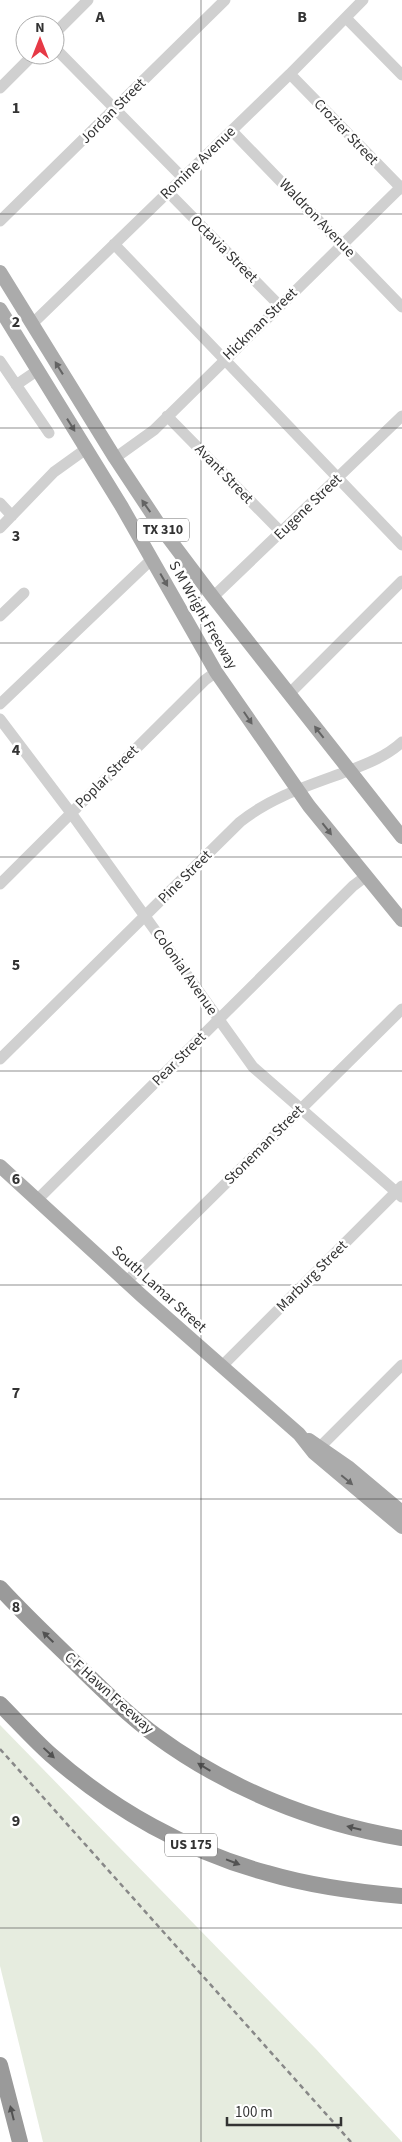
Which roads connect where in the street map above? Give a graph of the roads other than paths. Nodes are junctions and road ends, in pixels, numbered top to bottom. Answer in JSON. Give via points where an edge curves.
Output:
{"nodes":[{"id":1,"x":88,"y":0,"type":"edge"},
{"id":2,"x":225,"y":0,"type":"edge"},
{"id":3,"x":361,"y":1,"type":"edge"},
{"id":4,"x":346,"y":18,"type":"junction"},
{"id":5,"x":65,"y":24,"type":"edge"},
{"id":6,"x":65,"y":58,"type":"edge"},
{"id":7,"x":23,"y":65,"type":"edge"},
{"id":8,"x":290,"y":74,"type":"junction"},
{"id":9,"x":402,"y":75,"type":"edge"},
{"id":10,"x":0,"y":88,"type":"edge"},
{"id":11,"x":116,"y":109,"type":"junction"},
{"id":12,"x":232,"y":131,"type":"junction"},
{"id":13,"x":182,"y":178,"type":"junction"},
{"id":14,"x":402,"y":188,"type":"edge"},
{"id":15,"x":168,"y":192,"type":"junction"},
{"id":16,"x":0,"y":221,"type":"edge"},
{"id":17,"x":114,"y":244,"type":"junction"},
{"id":18,"x":343,"y":245,"type":"junction"},
{"id":19,"x":0,"y":272,"type":"edge"},
{"id":20,"x":280,"y":305,"type":"junction"},
{"id":21,"x":402,"y":306,"type":"edge"},
{"id":22,"x":0,"y":309,"type":"edge"},
{"id":23,"x":32,"y":324,"type":"junction"},
{"id":24,"x":225,"y":359,"type":"junction"},
{"id":25,"x":0,"y":361,"type":"edge"},
{"id":26,"x":38,"y":370,"type":"junction"},
{"id":27,"x":16,"y":385,"type":"junction"},
{"id":28,"x":168,"y":416,"type":"junction"},
{"id":29,"x":402,"y":416,"type":"edge"},
{"id":30,"x":49,"y":433,"type":"dead end"},
{"id":31,"x":86,"y":449,"type":"junction"},
{"id":32,"x":115,"y":458,"type":"junction"},
{"id":33,"x":338,"y":477,"type":"junction"},
{"id":34,"x":0,"y":503,"type":"edge"},
{"id":35,"x":12,"y":516,"type":"junction"},
{"id":36,"x":0,"y":528,"type":"edge"},
{"id":37,"x":281,"y":532,"type":"junction"},
{"id":38,"x":402,"y":545,"type":"edge"},
{"id":39,"x":152,"y":559,"type":"junction"},
{"id":40,"x":402,"y":581,"type":"edge"},
{"id":41,"x":24,"y":593,"type":"dead end"},
{"id":42,"x":213,"y":597,"type":"junction"},
{"id":43,"x":0,"y":616,"type":"edge"},
{"id":44,"x":216,"y":672,"type":"junction"},
{"id":45,"x":289,"y":694,"type":"junction"},
{"id":46,"x":0,"y":704,"type":"edge"},
{"id":47,"x":0,"y":719,"type":"edge"},
{"id":48,"x":402,"y":742,"type":"edge"},
{"id":49,"x":349,"y":770,"type":"junction"},
{"id":50,"x":298,"y":789,"type":"junction"},
{"id":51,"x":71,"y":813,"type":"junction"},
{"id":52,"x":402,"y":837,"type":"edge"},
{"id":53,"x":365,"y":877,"type":"junction"},
{"id":54,"x":0,"y":884,"type":"edge"},
{"id":55,"x":146,"y":917,"type":"junction"},
{"id":56,"x":402,"y":920,"type":"edge"},
{"id":57,"x":402,"y":1009,"type":"edge"},
{"id":58,"x":219,"y":1020,"type":"junction"},
{"id":59,"x":0,"y":1059,"type":"edge"},
{"id":60,"x":301,"y":1109,"type":"junction"},
{"id":61,"x":0,"y":1166,"type":"edge"},
{"id":62,"x":400,"y":1191,"type":"edge"},
{"id":63,"x":37,"y":1200,"type":"junction"},
{"id":64,"x":126,"y":1282,"type":"junction"},
{"id":65,"x":402,"y":1364,"type":"edge"},
{"id":66,"x":222,"y":1366,"type":"junction"},
{"id":67,"x":317,"y":1449,"type":"junction"},
{"id":68,"x":402,"y":1512,"type":"edge"},
{"id":69,"x":402,"y":1528,"type":"edge"},
{"id":70,"x":0,"y":1588,"type":"edge"},
{"id":71,"x":0,"y":1704,"type":"edge"},
{"id":72,"x":402,"y":1838,"type":"edge"},
{"id":73,"x":402,"y":1896,"type":"edge"},
{"id":74,"x":0,"y":2065,"type":"edge"},
{"id":75,"x":20,"y":2142,"type":"edge"}],
"edges":[{"from":1,"to":5,"type":"street"},
{"from":2,"to":11,"type":"street","name":"Jordan Street"},
{"from":3,"to":4,"type":"street","name":"Romine Avenue"},
{"from":4,"to":8,"type":"street","name":"Romine Avenue"},
{"from":4,"to":9,"type":"street"},
{"from":6,"to":11,"type":"street"},
{"from":7,"to":10,"type":"street"},
{"from":8,"to":12,"type":"street","name":"Romine Avenue"},
{"from":8,"to":14,"type":"street","name":"Crozier Street"},
{"from":11,"to":13,"type":"street"},
{"from":11,"to":16,"type":"street","name":"Jordan Street"},
{"from":12,"to":13,"type":"street","name":"Romine Avenue"},
{"from":12,"to":18,"type":"street","name":"Waldron Avenue"},
{"from":13,"to":15,"type":"street","name":"Romine Avenue"},
{"from":14,"to":18,"type":"street","name":"Hickman Street"},
{"from":15,"to":17,"type":"street","name":"Romine Avenue"},
{"from":15,"to":20,"type":"street","name":"Octavia Street"},
{"from":17,"to":23,"type":"street","name":"Romine Avenue"},
{"from":17,"to":24,"type":"street"},
{"from":18,"to":20,"type":"street","name":"Hickman Street"},
{"from":18,"to":21,"type":"street","name":"Waldron Avenue"},
{"from":19,"to":23,"type":"main road","name":"S M Wright Freeway","number":"TX 310"},
{"from":20,"to":24,"type":"street","name":"Hickman Street"},
{"from":22,"to":26,"type":"main road","name":"S M Wright Freeway","number":"TX 310"},
{"from":32,"to":23,"type":"main road","name":"S M Wright Freeway","number":"TX 310","one_way":true},
{"from":24,"to":28,"type":"street","name":"Hickman Street"},
{"from":24,"to":33,"type":"street"},
{"from":25,"to":27,"type":"street"},
{"from":26,"to":27,"type":"street"},
{"from":26,"to":31,"type":"main road","name":"S M Wright Freeway","number":"TX 310","one_way":true},
{"from":27,"to":30,"type":"street"},
{"from":28,"to":32,"type":"street","name":"Hickman Street","via":[[138,443]]},
{"from":28,"to":37,"type":"street","name":"Avant Street"},
{"from":29,"to":33,"type":"street","name":"Eugene Street"},
{"from":31,"to":35,"type":"street","via":[[54,472]]},
{"from":31,"to":39,"type":"main road","name":"S M Wright Freeway","number":"TX 310"},
{"from":42,"to":32,"type":"main road","name":"S M Wright Freeway","number":"TX 310","one_way":true},
{"from":33,"to":37,"type":"street","name":"Eugene Street"},
{"from":33,"to":38,"type":"street"},
{"from":34,"to":35,"type":"street"},
{"from":35,"to":36,"type":"street"},
{"from":37,"to":42,"type":"street","name":"Eugene Street"},
{"from":39,"to":44,"type":"main road","name":"S M Wright Freeway","number":"TX 310","one_way":true},
{"from":39,"to":46,"type":"street"},
{"from":40,"to":45,"type":"street"},
{"from":41,"to":43,"type":"street"},
{"from":42,"to":45,"type":"main road","name":"S M Wright Freeway","number":"TX 310"},
{"from":44,"to":50,"type":"main road","name":"S M Wright Freeway","number":"TX 310","one_way":true},
{"from":44,"to":51,"type":"street","name":"Poplar Street"},
{"from":49,"to":45,"type":"main road","name":"S M Wright Freeway","number":"TX 310","one_way":true},
{"from":47,"to":51,"type":"street","name":"Colonial Avenue"},
{"from":48,"to":49,"type":"street","name":"Pine Street","via":[[376,759]]},
{"from":49,"to":50,"type":"street","name":"Pine Street"},
{"from":49,"to":52,"type":"main road","name":"S M Wright Freeway","number":"TX 310"},
{"from":50,"to":53,"type":"main road","name":"S M Wright Freeway","number":"TX 310","one_way":true},
{"from":50,"to":55,"type":"street","name":"Pine Street","via":[[269,801],[240,822]]},
{"from":51,"to":54,"type":"street","name":"Poplar Street"},
{"from":51,"to":55,"type":"street","name":"Colonial Avenue"},
{"from":53,"to":56,"type":"main road","name":"S M Wright Freeway","number":"TX 310"},
{"from":53,"to":58,"type":"street","name":"Pear Street"},
{"from":55,"to":58,"type":"street","name":"Colonial Avenue"},
{"from":55,"to":59,"type":"street","name":"Pine Street"},
{"from":57,"to":60,"type":"street","name":"Stoneman Street"},
{"from":58,"to":60,"type":"street","name":"Colonial Avenue","via":[[253,1067]]},
{"from":58,"to":63,"type":"street","name":"Pear Street"},
{"from":60,"to":62,"type":"street","name":"Colonial Avenue"},
{"from":60,"to":64,"type":"street","name":"Stoneman Street"},
{"from":61,"to":63,"type":"main road","name":"South Lamar Street"},
{"from":62,"to":66,"type":"street","name":"Marburg Street"},
{"from":63,"to":64,"type":"main road","name":"South Lamar Street"},
{"from":64,"to":66,"type":"main road","name":"South Lamar Street"},
{"from":65,"to":67,"type":"street"},
{"from":66,"to":67,"type":"main road","name":"South Lamar Street"},
{"from":67,"to":68,"type":"main road","name":"South Lamar Street","via":[[348,1466]]},
{"from":67,"to":69,"type":"main road","name":"South Lamar Street","one_way":true},
{"from":72,"to":70,"type":"highway","name":"C F Hawn Freeway","one_way":true,"via":[[298,1811],[229,1781],[176,1749],[121,1708]]},
{"from":71,"to":73,"type":"highway","number":"US 175","one_way":true,"via":[[51,1755],[86,1783],[146,1822],[187,1843],[247,1868],[276,1876]]},
{"from":75,"to":74,"type":"highway","one_way":true}]}
